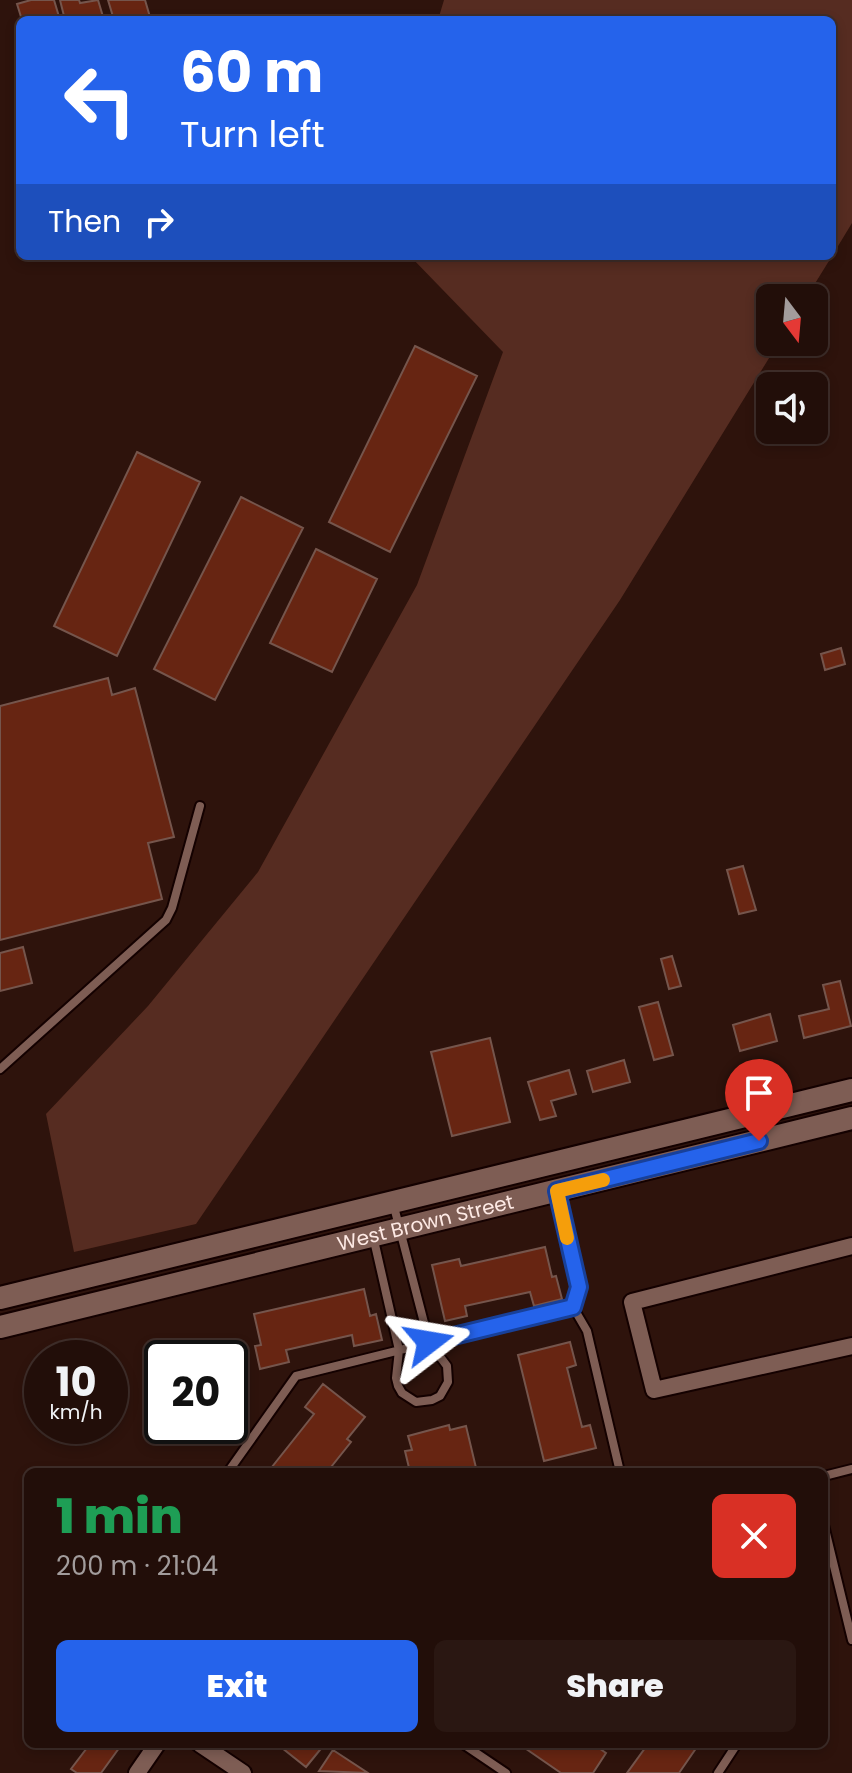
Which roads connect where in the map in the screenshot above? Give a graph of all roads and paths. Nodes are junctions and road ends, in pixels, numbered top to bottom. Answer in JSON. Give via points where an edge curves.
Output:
{"nodes":[{"id":1,"x":200,"y":806,"type":"dead end"},
{"id":2,"x":0,"y":1069,"type":"edge"},
{"id":3,"x":852,"y":1090,"type":"edge"},
{"id":4,"x":852,"y":1118,"type":"edge"},
{"id":5,"x":653,"y":1138,"type":"junction"},
{"id":6,"x":658,"y":1166,"type":"junction"},
{"id":7,"x":557,"y":1191,"type":"junction"},
{"id":8,"x":396,"y":1214,"type":"junction"},
{"id":9,"x":372,"y":1233,"type":"junction"},
{"id":10,"x":852,"y":1246,"type":"edge"},
{"id":11,"x":0,"y":1298,"type":"edge"},
{"id":12,"x":573,"y":1307,"type":"junction"},
{"id":13,"x":1,"y":1321,"type":"edge"},
{"id":14,"x":429,"y":1342,"type":"junction"},
{"id":15,"x":852,"y":1346,"type":"edge"},
{"id":16,"x":399,"y":1350,"type":"junction"},
{"id":17,"x":231,"y":1468,"type":"edge"},
{"id":18,"x":619,"y":1468,"type":"edge"},
{"id":19,"x":852,"y":1469,"type":"edge"},
{"id":20,"x":828,"y":1475,"type":"edge"},
{"id":21,"x":828,"y":1541,"type":"edge"},
{"id":22,"x":852,"y":1640,"type":"edge"},
{"id":23,"x":154,"y":1748,"type":"edge"},
{"id":24,"x":206,"y":1748,"type":"edge"},
{"id":25,"x":469,"y":1748,"type":"edge"},
{"id":26,"x":734,"y":1748,"type":"edge"},
{"id":27,"x":137,"y":1773,"type":"edge"},
{"id":28,"x":243,"y":1773,"type":"edge"},
{"id":29,"x":506,"y":1773,"type":"edge"},
{"id":30,"x":718,"y":1773,"type":"edge"}],
"edges":[{"from":1,"to":2,"type":"lane","via":[[166,920]]},
{"from":3,"to":5,"type":"main road","name":"West Brown Street"},
{"from":4,"to":6,"type":"main road","name":"West Brown Street"},
{"from":5,"to":6,"type":"main road"},
{"from":5,"to":8,"type":"main road","name":"West Brown Street","via":[[473,1182],[454,1197]]},
{"from":6,"to":7,"type":"main road","name":"West Brown Street"},
{"from":7,"to":8,"type":"main road","name":"West Brown Street"},
{"from":7,"to":12,"type":"lane","via":[[579,1287]]},
{"from":8,"to":9,"type":"main road","via":[[371,1220]]},
{"from":8,"to":11,"type":"main road","name":"West Brown Street"},
{"from":8,"to":14,"type":"lane"},
{"from":9,"to":13,"type":"main road","name":"West Brown Street"},
{"from":9,"to":16,"type":"lane"},
{"from":10,"to":15,"type":"street","via":[[632,1302],[654,1390]]},
{"from":12,"to":14,"type":"lane"},
{"from":12,"to":18,"type":"lane","via":[[587,1331]]},
{"from":14,"to":16,"type":"lane"},
{"from":14,"to":16,"type":"lane","via":[[449,1374],[445,1390],[432,1400],[416,1402],[402,1393],[396,1378]]},
{"from":16,"to":17,"type":"lane","via":[[296,1376]]},
{"from":19,"to":20,"type":"lane"},
{"from":21,"to":22,"type":"lane"},
{"from":23,"to":27,"type":"street"},
{"from":24,"to":28,"type":"street"},
{"from":25,"to":29,"type":"lane"},
{"from":26,"to":30,"type":"lane"}]}
